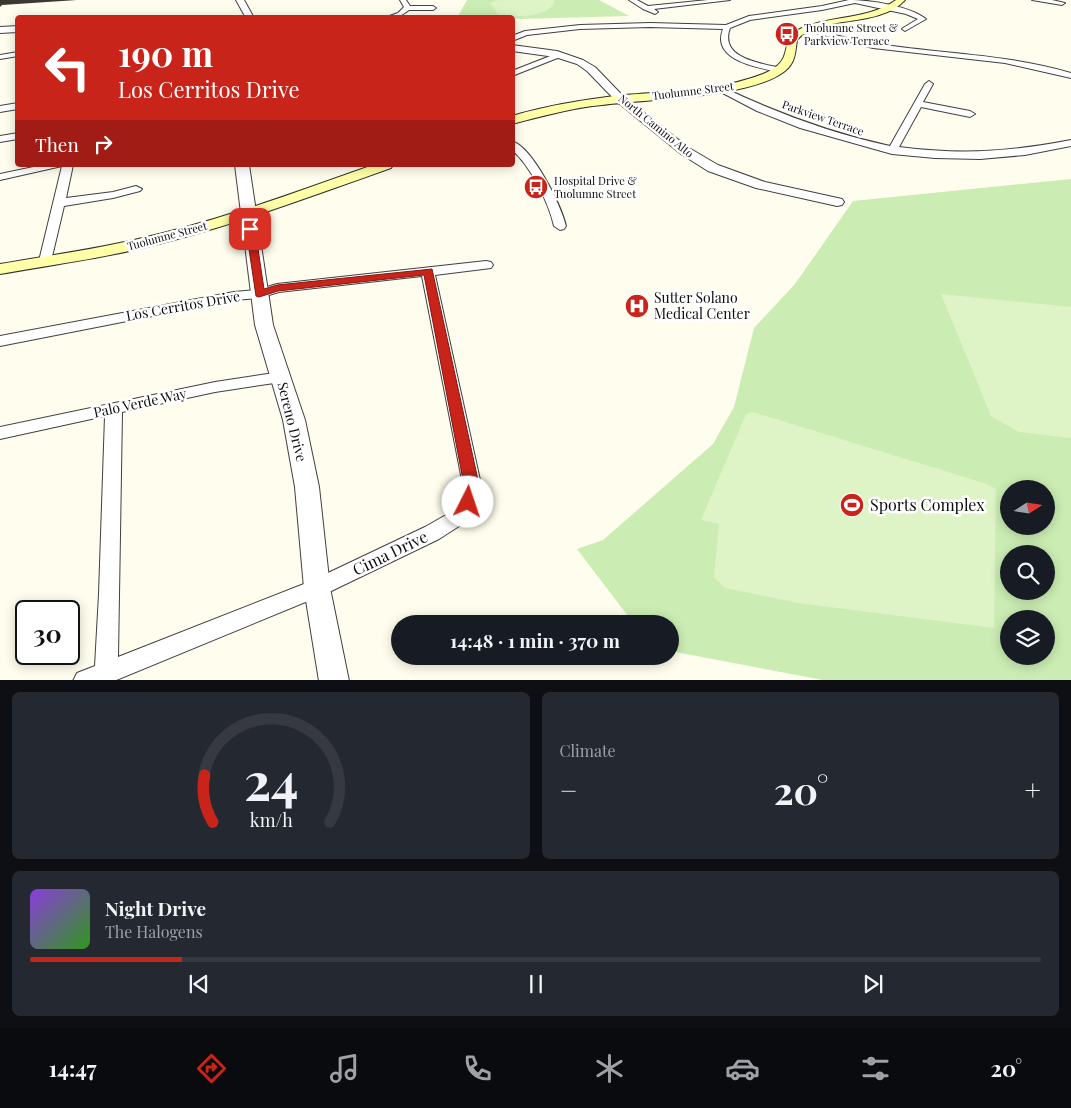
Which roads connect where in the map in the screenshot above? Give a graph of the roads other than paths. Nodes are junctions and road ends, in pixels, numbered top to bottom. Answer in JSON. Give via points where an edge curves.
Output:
{"nodes":[{"id":1,"x":240,"y":0,"type":"edge"},
{"id":2,"x":403,"y":0,"type":"edge"},
{"id":3,"x":632,"y":0,"type":"edge"},
{"id":4,"x":727,"y":0,"type":"edge"},
{"id":5,"x":853,"y":0,"type":"edge"},
{"id":6,"x":901,"y":0,"type":"edge"},
{"id":7,"x":1036,"y":0,"type":"edge"},
{"id":8,"x":707,"y":1,"type":"edge"},
{"id":9,"x":1062,"y":3,"type":"dead end"},
{"id":10,"x":407,"y":8,"type":"junction"},
{"id":11,"x":433,"y":8,"type":"dead end"},
{"id":12,"x":646,"y":8,"type":"junction"},
{"id":13,"x":888,"y":9,"type":"junction"},
{"id":14,"x":248,"y":15,"type":"edge"},
{"id":15,"x":396,"y":15,"type":"edge"},
{"id":16,"x":659,"y":15,"type":"dead end"},
{"id":17,"x":666,"y":18,"type":"dead end"},
{"id":18,"x":674,"y":25,"type":"junction"},
{"id":19,"x":727,"y":27,"type":"junction"},
{"id":20,"x":15,"y":29,"type":"edge"},
{"id":21,"x":806,"y":29,"type":"junction"},
{"id":22,"x":905,"y":29,"type":"dead end"},
{"id":23,"x":0,"y":30,"type":"edge"},
{"id":24,"x":515,"y":38,"type":"edge"},
{"id":25,"x":515,"y":48,"type":"edge"},
{"id":26,"x":15,"y":54,"type":"edge"},
{"id":27,"x":561,"y":56,"type":"junction"},
{"id":28,"x":0,"y":57,"type":"edge"},
{"id":29,"x":778,"y":70,"type":"junction"},
{"id":30,"x":515,"y":73,"type":"edge"},
{"id":31,"x":1071,"y":76,"type":"edge"},
{"id":32,"x":929,"y":84,"type":"dead end"},
{"id":33,"x":719,"y":89,"type":"junction"},
{"id":34,"x":620,"y":99,"type":"junction"},
{"id":35,"x":919,"y":104,"type":"junction"},
{"id":36,"x":15,"y":106,"type":"edge"},
{"id":37,"x":0,"y":109,"type":"edge"},
{"id":38,"x":970,"y":114,"type":"dead end"},
{"id":39,"x":515,"y":119,"type":"edge"},
{"id":40,"x":15,"y":136,"type":"edge"},
{"id":41,"x":0,"y":139,"type":"edge"},
{"id":42,"x":1071,"y":143,"type":"edge"},
{"id":43,"x":515,"y":147,"type":"edge"},
{"id":44,"x":892,"y":151,"type":"junction"},
{"id":45,"x":48,"y":167,"type":"edge"},
{"id":46,"x":67,"y":167,"type":"edge"},
{"id":47,"x":242,"y":167,"type":"edge"},
{"id":48,"x":380,"y":167,"type":"edge"},
{"id":49,"x":0,"y":177,"type":"edge"},
{"id":50,"x":136,"y":189,"type":"dead end"},
{"id":51,"x":837,"y":202,"type":"dead end"},
{"id":52,"x":58,"y":203,"type":"junction"},
{"id":53,"x":248,"y":213,"type":"junction"},
{"id":54,"x":560,"y":226,"type":"dead end"},
{"id":55,"x":45,"y":261,"type":"junction"},
{"id":56,"x":486,"y":265,"type":"dead end"},
{"id":57,"x":0,"y":269,"type":"edge"},
{"id":58,"x":428,"y":272,"type":"junction"},
{"id":59,"x":259,"y":294,"type":"junction"},
{"id":60,"x":0,"y":341,"type":"edge"},
{"id":61,"x":281,"y":377,"type":"junction"},
{"id":62,"x":114,"y":409,"type":"junction"},
{"id":63,"x":0,"y":433,"type":"edge"},
{"id":64,"x":317,"y":588,"type":"junction"},
{"id":65,"x":106,"y":672,"type":"junction"},
{"id":66,"x":85,"y":680,"type":"edge"},
{"id":67,"x":334,"y":680,"type":"edge"}],
"edges":[{"from":1,"to":14,"type":"street"},
{"from":2,"to":10,"type":"street"},
{"from":3,"to":12,"type":"street"},
{"from":4,"to":8,"type":"street"},
{"from":5,"to":13,"type":"street"},
{"from":5,"to":19,"type":"street","via":[[822,8],[749,18]]},
{"from":6,"to":13,"type":"main road"},
{"from":7,"to":9,"type":"street"},
{"from":8,"to":12,"type":"street"},
{"from":10,"to":11,"type":"street"},
{"from":10,"to":15,"type":"street"},
{"from":12,"to":16,"type":"street"},
{"from":13,"to":21,"type":"main road"},
{"from":13,"to":22,"type":"street","via":[[916,14],[923,19]]},
{"from":17,"to":18,"type":"street"},
{"from":18,"to":19,"type":"street"},
{"from":18,"to":24,"type":"street","via":[[546,29]]},
{"from":19,"to":29,"type":"street","via":[[722,40],[730,52],[745,61]]},
{"from":20,"to":23,"type":"street"},
{"from":21,"to":29,"type":"main road","via":[[794,36],[790,43],[790,59]]},
{"from":21,"to":31,"type":"street","via":[[893,49],[1010,57]]},
{"from":25,"to":27,"type":"street","name":"North Camino Alto"},
{"from":26,"to":28,"type":"street"},
{"from":27,"to":30,"type":"street"},
{"from":27,"to":34,"type":"street","name":"North Camino Alto","via":[[591,69]]},
{"from":29,"to":33,"type":"main road","name":"Tuolumne Street","via":[[747,83]]},
{"from":32,"to":35,"type":"street"},
{"from":33,"to":34,"type":"main road","name":"Tuolumne Street"},
{"from":33,"to":44,"type":"street","name":"Parkview Terrace","via":[[751,105],[840,139]]},
{"from":34,"to":39,"type":"main road","name":"Tuolumne Street","via":[[557,107]]},
{"from":34,"to":51,"type":"street","name":"North Camino Alto","via":[[694,157],[714,168],[761,185]]},
{"from":35,"to":38,"type":"street"},
{"from":35,"to":44,"type":"street"},
{"from":36,"to":37,"type":"street"},
{"from":40,"to":41,"type":"street"},
{"from":42,"to":44,"type":"street","name":"Parkview Terrace","via":[[990,155]]},
{"from":43,"to":54,"type":"street","via":[[527,157]]},
{"from":45,"to":49,"type":"street"},
{"from":46,"to":52,"type":"street"},
{"from":47,"to":53,"type":"street","name":"Sereno Drive"},
{"from":48,"to":53,"type":"main road","name":"Tuolumne Street"},
{"from":50,"to":52,"type":"street"},
{"from":52,"to":55,"type":"street"},
{"from":53,"to":55,"type":"main road","name":"Tuolumne Street","via":[[135,245]]},
{"from":53,"to":59,"type":"street","name":"Sereno Drive"},
{"from":55,"to":57,"type":"main road","name":"Tuolumne Street"},
{"from":56,"to":58,"type":"street","name":"Los Cerritos Drive"},
{"from":58,"to":59,"type":"street","name":"Los Cerritos Drive","via":[[277,288]]},
{"from":58,"to":64,"type":"street","name":"Cima Drive","via":[[470,480],[468,502],[460,516],[432,533]]},
{"from":59,"to":60,"type":"street","name":"Los Cerritos Drive"},
{"from":59,"to":61,"type":"street","name":"Sereno Drive","via":[[264,325]]},
{"from":61,"to":62,"type":"street","name":"Palo Verde Way","via":[[215,387]]},
{"from":61,"to":64,"type":"street","name":"Sereno Drive","via":[[294,420],[307,487]]},
{"from":62,"to":63,"type":"street","name":"Palo Verde Way"},
{"from":62,"to":65,"type":"street"},
{"from":64,"to":65,"type":"street","name":"Cima Drive"},
{"from":64,"to":67,"type":"street","name":"Sereno Drive"},
{"from":65,"to":66,"type":"street","name":"Cima Drive"}]}
